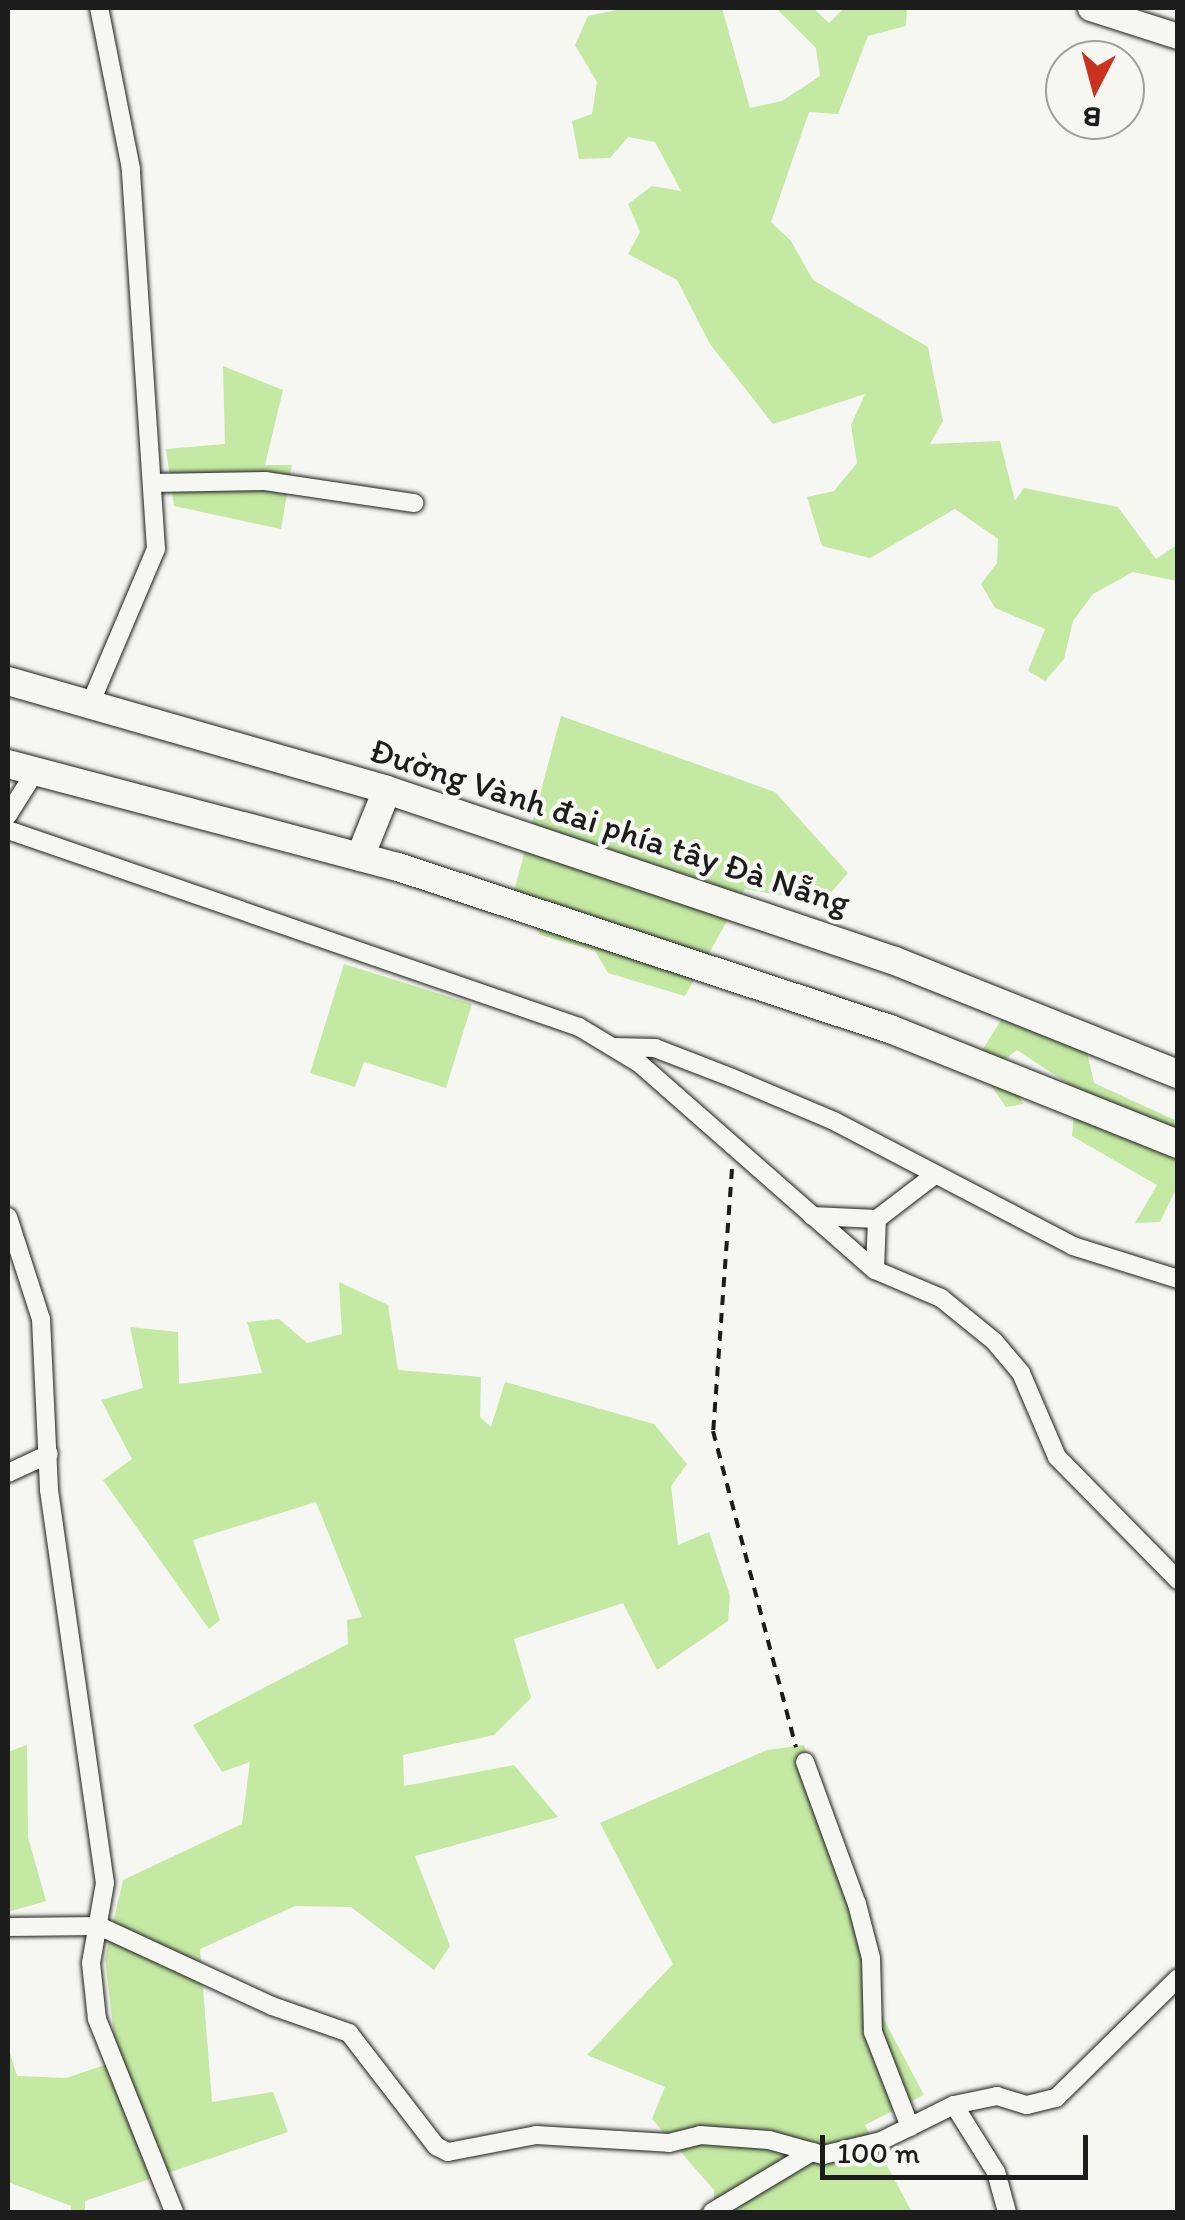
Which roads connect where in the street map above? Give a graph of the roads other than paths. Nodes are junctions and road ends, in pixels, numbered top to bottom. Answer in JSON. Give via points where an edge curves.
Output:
{"nodes":[{"id":1,"x":99,"y":8,"type":"edge"},
{"id":2,"x":1090,"y":8,"type":"edge"},
{"id":3,"x":1178,"y":36,"type":"edge"},
{"id":4,"x":152,"y":483,"type":"junction"},
{"id":5,"x":414,"y":503,"type":"dead end"},
{"id":6,"x":8,"y":681,"type":"edge"},
{"id":7,"x":91,"y":702,"type":"junction"},
{"id":8,"x":21,"y":768,"type":"edge"},
{"id":9,"x":387,"y":790,"type":"junction"},
{"id":10,"x":8,"y":815,"type":"edge"},
{"id":11,"x":8,"y":830,"type":"edge"},
{"id":12,"x":360,"y":857,"type":"junction"},
{"id":13,"x":613,"y":1047,"type":"junction"},
{"id":14,"x":1178,"y":1074,"type":"edge"},
{"id":15,"x":1178,"y":1144,"type":"edge"},
{"id":16,"x":932,"y":1177,"type":"junction"},
{"id":17,"x":811,"y":1216,"type":"junction"},
{"id":18,"x":8,"y":1217,"type":"edge"},
{"id":19,"x":877,"y":1219,"type":"junction"},
{"id":20,"x":874,"y":1270,"type":"junction"},
{"id":21,"x":1178,"y":1279,"type":"edge"},
{"id":22,"x":48,"y":1454,"type":"junction"},
{"id":23,"x":8,"y":1473,"type":"edge"},
{"id":24,"x":1178,"y":1580,"type":"edge"},
{"id":25,"x":805,"y":1762,"type":"road end"},
{"id":26,"x":99,"y":1926,"type":"junction"},
{"id":27,"x":8,"y":1927,"type":"edge"},
{"id":28,"x":1178,"y":1978,"type":"edge"},
{"id":29,"x":954,"y":2106,"type":"junction"},
{"id":30,"x":910,"y":2127,"type":"junction"},
{"id":31,"x":812,"y":2152,"type":"junction"},
{"id":32,"x":174,"y":2212,"type":"edge"},
{"id":33,"x":712,"y":2212,"type":"edge"},
{"id":34,"x":1007,"y":2212,"type":"edge"}],
"edges":[{"from":1,"to":4,"type":"street","via":[[131,169]]},
{"from":2,"to":3,"type":"street"},
{"from":4,"to":5,"type":"street","via":[[264,481]]},
{"from":4,"to":7,"type":"street","via":[[156,549]]},
{"from":6,"to":7,"type":"main road","name":"Đường Vành đai phía tây Đà Nẵng"},
{"from":7,"to":9,"type":"main road","name":"Đường Vành đai phía tây Đà Nẵng"},
{"from":8,"to":10,"type":"street"},
{"from":8,"to":12,"type":"main road"},
{"from":9,"to":12,"type":"main road"},
{"from":9,"to":14,"type":"main road","name":"Đường Vành đai phía tây Đà Nẵng","via":[[895,961]]},
{"from":11,"to":13,"type":"street","via":[[579,1027]]},
{"from":12,"to":15,"type":"main road","via":[[890,1029]]},
{"from":13,"to":16,"type":"street","via":[[655,1048],[730,1078],[834,1122]]},
{"from":13,"to":17,"type":"street"},
{"from":16,"to":19,"type":"street"},
{"from":16,"to":21,"type":"street","via":[[1072,1246]]},
{"from":17,"to":19,"type":"street"},
{"from":17,"to":20,"type":"street"},
{"from":18,"to":22,"type":"street","via":[[41,1319]]},
{"from":19,"to":20,"type":"street"},
{"from":20,"to":24,"type":"street","via":[[941,1298],[994,1341],[1021,1373],[1057,1457]]},
{"from":22,"to":23,"type":"street"},
{"from":22,"to":26,"type":"street","via":[[106,1883]]},
{"from":25,"to":30,"type":"street","via":[[857,1904],[871,1958],[873,2032]]},
{"from":26,"to":27,"type":"street"},
{"from":26,"to":31,"type":"street","via":[[272,2006],[350,2034],[436,2146],[448,2152],[536,2135],[669,2143],[700,2135],[769,2140]]},
{"from":26,"to":32,"type":"street","via":[[92,1964],[96,2019]]},
{"from":28,"to":29,"type":"street","via":[[1056,2098],[1027,2105],[997,2096]]},
{"from":29,"to":30,"type":"street"},
{"from":29,"to":34,"type":"street","via":[[996,2172]]},
{"from":30,"to":31,"type":"street","via":[[881,2140]]},
{"from":31,"to":33,"type":"street"}]}
